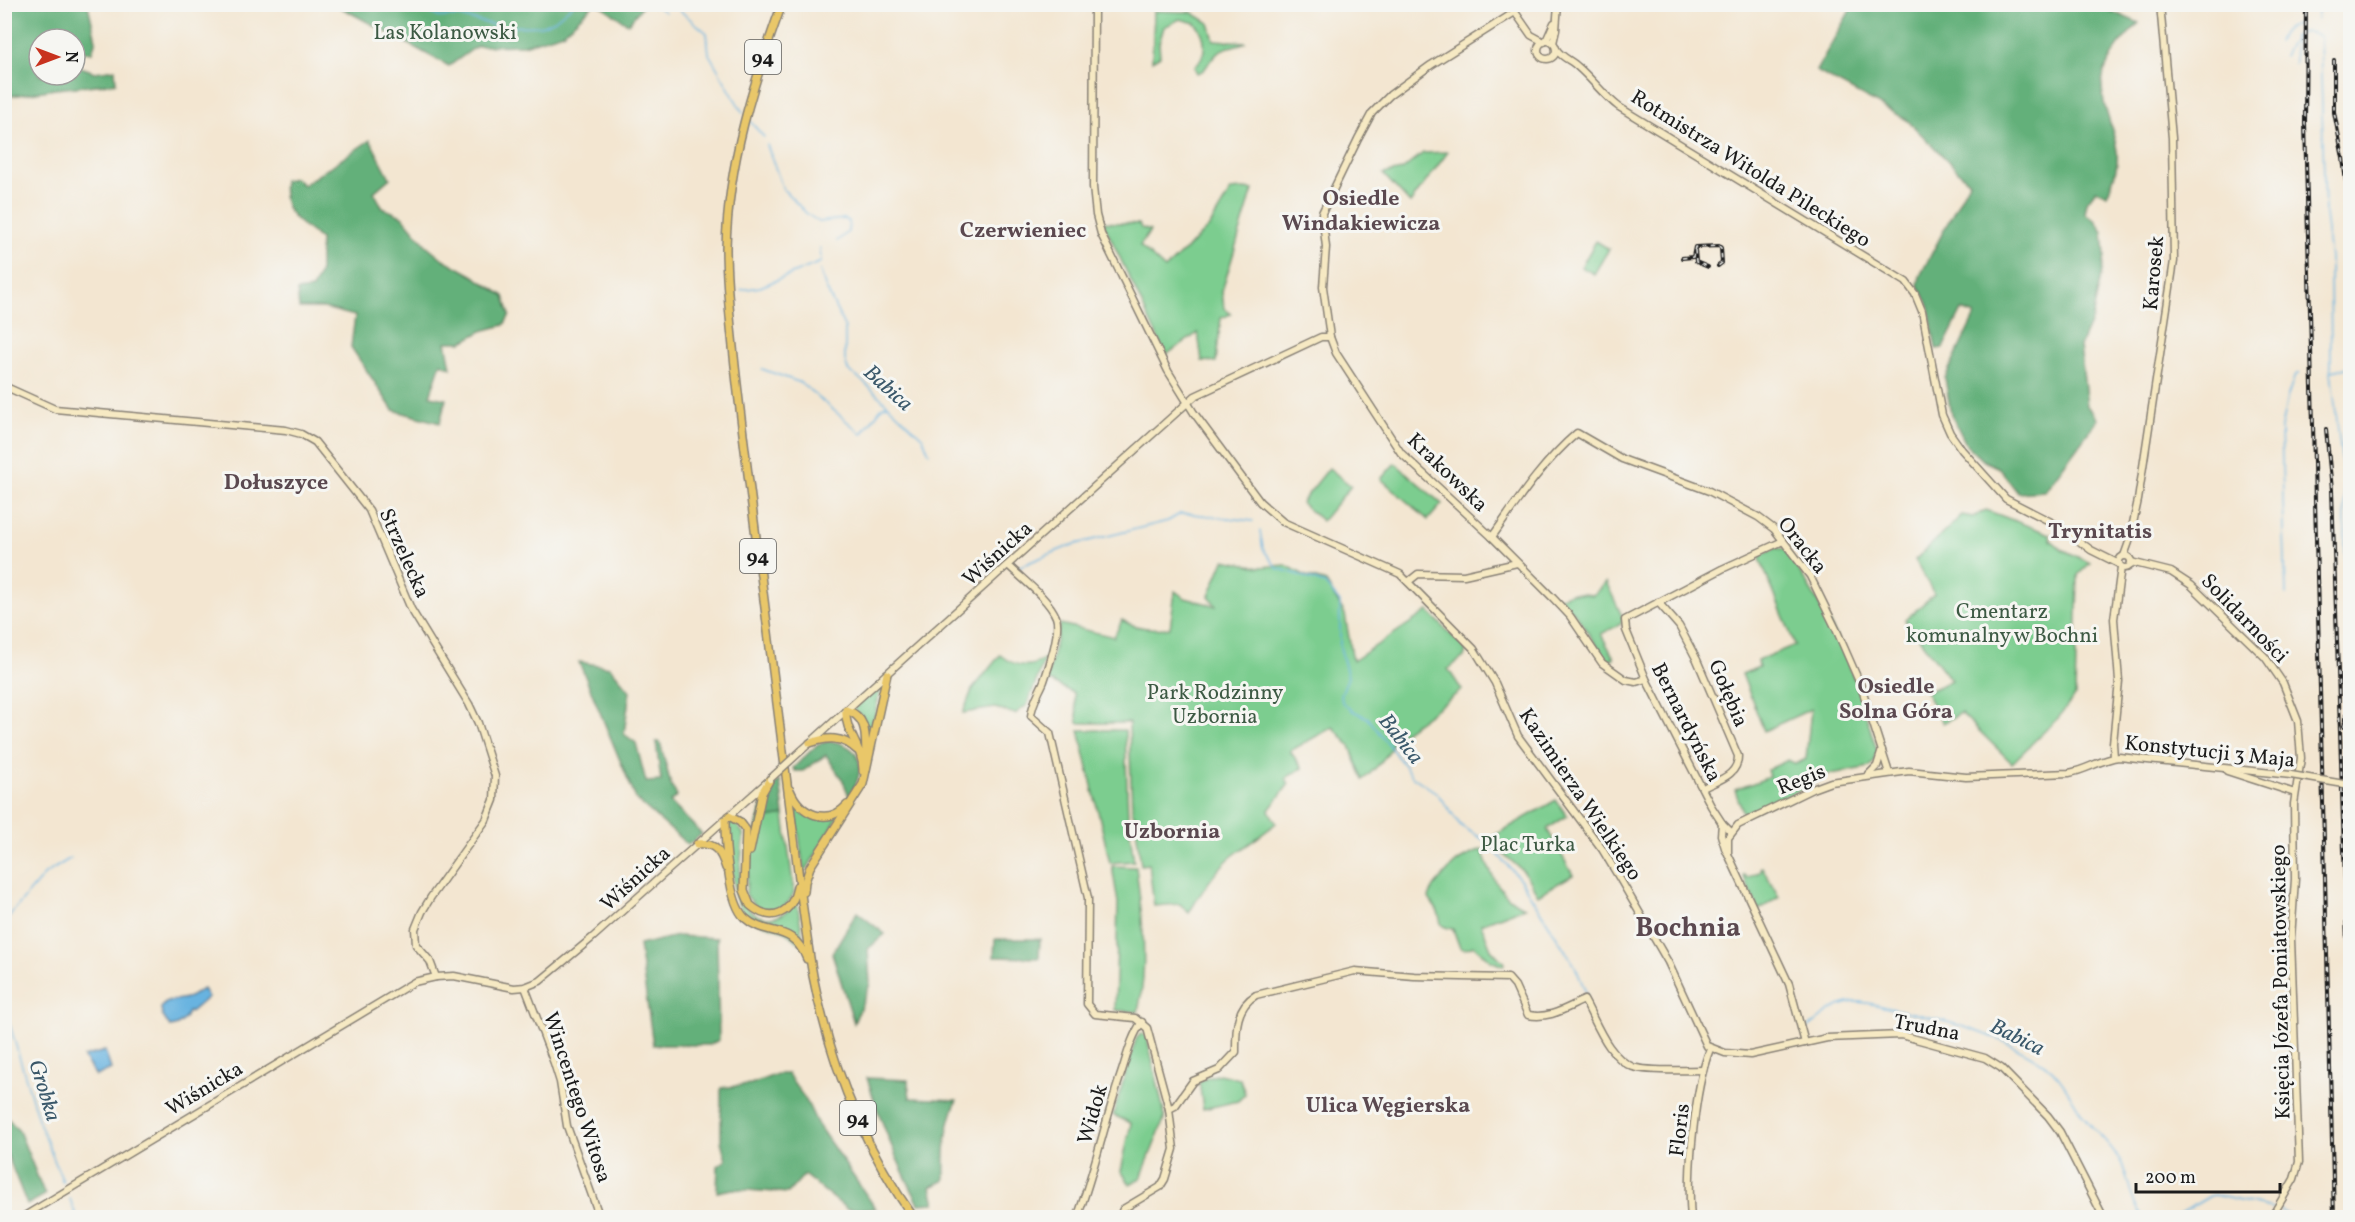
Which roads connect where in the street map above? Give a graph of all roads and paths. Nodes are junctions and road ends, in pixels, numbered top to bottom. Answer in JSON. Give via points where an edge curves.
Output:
{"nodes":[{"id":1,"x":782,"y":4,"type":"edge"},
{"id":2,"x":1094,"y":4,"type":"edge"},
{"id":3,"x":2160,"y":4,"type":"edge"},
{"id":4,"x":1522,"y":24,"type":"junction"},
{"id":5,"x":1550,"y":44,"type":"junction"},
{"id":6,"x":1539,"y":49,"type":"junction"},
{"id":7,"x":1550,"y":58,"type":"junction"},
{"id":8,"x":1585,"y":76,"type":"junction"},
{"id":9,"x":1330,"y":337,"type":"junction"},
{"id":10,"x":4,"y":386,"type":"edge"},
{"id":11,"x":1187,"y":404,"type":"junction"},
{"id":12,"x":1492,"y":537,"type":"junction"},
{"id":13,"x":1783,"y":541,"type":"junction"},
{"id":14,"x":2109,"y":558,"type":"joint"},
{"id":15,"x":1517,"y":563,"type":"junction"},
{"id":16,"x":2125,"y":563,"type":"junction"},
{"id":17,"x":1008,"y":565,"type":"junction"},
{"id":18,"x":1408,"y":582,"type":"junction"},
{"id":19,"x":1658,"y":602,"type":"junction"},
{"id":20,"x":887,"y":674,"type":"junction"},
{"id":21,"x":1646,"y":679,"type":"junction"},
{"id":22,"x":846,"y":710,"type":"junction"},
{"id":23,"x":810,"y":743,"type":"junction"},
{"id":24,"x":1882,"y":748,"type":"junction"},
{"id":25,"x":858,"y":751,"type":"junction"},
{"id":26,"x":2114,"y":757,"type":"junction"},
{"id":27,"x":867,"y":766,"type":"junction"},
{"id":28,"x":1889,"y":773,"type":"junction"},
{"id":29,"x":2242,"y":773,"type":"junction"},
{"id":30,"x":1866,"y":777,"type":"junction"},
{"id":31,"x":786,"y":778,"type":"junction"},
{"id":32,"x":770,"y":779,"type":"junction"},
{"id":33,"x":2350,"y":785,"type":"edge"},
{"id":34,"x":1703,"y":788,"type":"junction"},
{"id":35,"x":2295,"y":793,"type":"junction"},
{"id":36,"x":727,"y":818,"type":"junction"},
{"id":37,"x":1722,"y":823,"type":"junction"},
{"id":38,"x":1731,"y":832,"type":"junction"},
{"id":39,"x":697,"y":844,"type":"junction"},
{"id":40,"x":1728,"y":854,"type":"junction"},
{"id":41,"x":798,"y":865,"type":"junction"},
{"id":42,"x":745,"y":871,"type":"junction"},
{"id":43,"x":731,"y":884,"type":"junction"},
{"id":44,"x":803,"y":909,"type":"junction"},
{"id":45,"x":813,"y":976,"type":"junction"},
{"id":46,"x":436,"y":977,"type":"junction"},
{"id":47,"x":525,"y":987,"type":"junction"},
{"id":48,"x":1142,"y":1022,"type":"junction"},
{"id":49,"x":1805,"y":1043,"type":"junction"},
{"id":50,"x":1710,"y":1049,"type":"junction"},
{"id":51,"x":1703,"y":1070,"type":"junction"},
{"id":52,"x":1169,"y":1109,"type":"junction"},
{"id":53,"x":2272,"y":1215,"type":"edge"},
{"id":54,"x":21,"y":1218,"type":"edge"},
{"id":55,"x":600,"y":1218,"type":"edge"},
{"id":56,"x":914,"y":1218,"type":"edge"},
{"id":57,"x":1077,"y":1218,"type":"edge"},
{"id":58,"x":1119,"y":1218,"type":"edge"},
{"id":59,"x":1690,"y":1218,"type":"edge"},
{"id":60,"x":2104,"y":1218,"type":"edge"}],
"edges":[{"from":1,"to":31,"type":"main road","number":"94","via":[[742,127],[728,221],[728,293]]},
{"from":2,"to":11,"type":"street","name":"Kazimierza Wielkiego","via":[[1095,215],[1106,245]]},
{"from":3,"to":16,"type":"street","name":"Karosek","via":[[2172,138],[2174,261]]},
{"from":4,"to":5,"type":"street","name":"Rotmistrza Witolda Pileckiego","via":[[1535,39]]},
{"from":4,"to":6,"type":"street","name":"Rotmistrza Witolda Pileckiego"},
{"from":4,"to":9,"type":"street","name":"Krakowska","via":[[1515,12],[1431,65],[1372,113],[1323,206],[1323,287]]},
{"from":5,"to":5,"type":"street","via":[[1556,30],[1558,4],[1553,28]]},
{"from":5,"to":6,"type":"street"},
{"from":5,"to":7,"type":"street","via":[[1554,56]]},
{"from":5,"to":8,"type":"street","name":"Rotmistrza Witolda Pileckiego"},
{"from":6,"to":7,"type":"street","name":"Rotmistrza Witolda Pileckiego","via":[[1542,57]]},
{"from":7,"to":8,"type":"street","name":"Rotmistrza Witolda Pileckiego"},
{"from":8,"to":14,"type":"street","name":"Rotmistrza Witolda Pileckiego","via":[[1626,111],[1906,282],[1920,303],[1938,402],[1958,444],[2006,499]]},
{"from":9,"to":11,"type":"street","name":"Wiśnicka","via":[[1321,337],[1224,382]]},
{"from":9,"to":12,"type":"street","name":"Krakowska","via":[[1336,353],[1401,453]]},
{"from":10,"to":46,"type":"street","name":"Strzelecka","via":[[55,409],[301,434],[315,442],[369,510],[411,609],[469,704],[495,776],[494,800],[486,820],[431,897],[415,929],[416,945],[433,966]]},
{"from":11,"to":17,"type":"street","name":"Wiśnicka"},
{"from":11,"to":18,"type":"street","name":"Kazimierza Wielkiego","via":[[1274,517],[1387,567]]},
{"from":12,"to":13,"type":"street","name":"Oracka","via":[[1538,471],[1577,433],[1622,459],[1709,491],[1758,517]]},
{"from":12,"to":15,"type":"street","name":"Krakowska"},
{"from":13,"to":19,"type":"street"},
{"from":13,"to":24,"type":"street","name":"Oracka","via":[[1810,576],[1836,629]]},
{"from":14,"to":16,"type":"street","name":"Solidarności"},
{"from":15,"to":18,"type":"street","via":[[1464,575],[1418,574]]},
{"from":15,"to":21,"type":"street","name":"Krakowska","via":[[1570,616],[1602,663],[1626,680]]},
{"from":16,"to":26,"type":"street","name":"Karosek","via":[[2114,619],[2119,681]]},
{"from":16,"to":35,"type":"street","name":"Solidarności","via":[[2171,572],[2191,585],[2275,670],[2298,721],[2301,769]]},
{"from":17,"to":20,"type":"street","name":"Wiśnicka"},
{"from":17,"to":48,"type":"street","via":[[1056,616],[1054,642],[1031,716],[1050,733],[1088,898],[1087,1004],[1098,1015],[1132,1017]]},
{"from":18,"to":50,"type":"street","name":"Kazimierza Wielkiego","via":[[1476,652],[1495,683],[1518,736],[1602,849],[1668,962]]},
{"from":19,"to":21,"type":"street","name":"Bernardyńska","via":[[1625,620]]},
{"from":19,"to":34,"type":"street","name":"Gołębia","via":[[1679,626],[1697,660],[1738,756],[1735,770]]},
{"from":20,"to":22,"type":"street","name":"Wiśnicka"},
{"from":20,"to":27,"type":"main road"},
{"from":21,"to":34,"type":"street","name":"Bernardyńska"},
{"from":22,"to":23,"type":"street","name":"Wiśnicka"},
{"from":22,"to":25,"type":"main road","via":[[846,722]]},
{"from":22,"to":27,"type":"main road","via":[[862,721]]},
{"from":23,"to":25,"type":"main road","via":[[840,739]]},
{"from":23,"to":32,"type":"street","name":"Wiśnicka","bridge":true},
{"from":24,"to":28,"type":"street","name":"Oracka"},
{"from":24,"to":30,"type":"street","via":[[1877,766]]},
{"from":25,"to":31,"type":"main road","via":[[863,766],[860,782],[843,809],[830,816],[802,810]]},
{"from":26,"to":28,"type":"street","name":"Konstytucji 3 Maja","via":[[2069,773],[1965,777],[1915,771]]},
{"from":26,"to":29,"type":"street","name":"Konstytucji 3 Maja"},
{"from":27,"to":44,"type":"main road","via":[[862,784],[807,874]]},
{"from":28,"to":30,"type":"street","name":"Regis"},
{"from":29,"to":33,"type":"street","name":"Konstytucji 3 Maja","bridge":true},
{"from":29,"to":35,"type":"street"},
{"from":30,"to":38,"type":"street","name":"Regis","via":[[1812,789]]},
{"from":31,"to":41,"type":"main road","number":"94"},
{"from":32,"to":36,"type":"street","name":"Wiśnicka"},
{"from":32,"to":42,"type":"main road","via":[[762,792]]},
{"from":34,"to":37,"type":"street","name":"Bernardyńska"},
{"from":35,"to":53,"type":"street","name":"Księcia Józefa Poniatowskiego","via":[[2291,939],[2299,1162],[2296,1175]]},
{"from":36,"to":39,"type":"street","name":"Wiśnicka"},
{"from":36,"to":42,"type":"main road","via":[[740,822],[746,830]]},
{"from":36,"to":43,"type":"main road"},
{"from":37,"to":38,"type":"street","name":"Bernardyńska"},
{"from":37,"to":40,"type":"street","via":[[1721,838]]},
{"from":38,"to":40,"type":"street"},
{"from":39,"to":43,"type":"main road","via":[[709,844],[720,852]]},
{"from":39,"to":47,"type":"street","name":"Wiśnicka","via":[[560,966]]},
{"from":40,"to":49,"type":"street","via":[[1789,984]]},
{"from":41,"to":42,"type":"main road","via":[[794,901],[786,910],[773,915],[758,911],[746,901]]},
{"from":41,"to":44,"type":"main road","number":"94"},
{"from":43,"to":45,"type":"main road","via":[[740,913],[796,941]]},
{"from":44,"to":45,"type":"main road","number":"94"},
{"from":45,"to":56,"type":"main road","number":"94","via":[[828,1037],[853,1106],[883,1168]]},
{"from":46,"to":47,"type":"street","name":"Wiśnicka","via":[[464,978],[498,987]]},
{"from":46,"to":54,"type":"street","name":"Wiśnicka","via":[[414,982]]},
{"from":47,"to":55,"type":"street","name":"Wincentego Witosa","via":[[554,1063],[567,1126]]},
{"from":48,"to":52,"type":"street"},
{"from":48,"to":57,"type":"street","name":"Widok","via":[[1133,1037]]},
{"from":49,"to":50,"type":"street","name":"Trudna","via":[[1743,1055]]},
{"from":49,"to":60,"type":"street","name":"Trudna","via":[[1838,1036],[1901,1035],[1990,1060],[2060,1132]]},
{"from":50,"to":51,"type":"street","name":"Floris"},
{"from":51,"to":52,"type":"street","via":[[1633,1067],[1609,1045],[1584,1000],[1547,1016],[1527,1015],[1508,978],[1355,971],[1248,1000],[1238,1019],[1236,1053],[1219,1070],[1193,1081]]},
{"from":51,"to":59,"type":"street","name":"Floris","via":[[1690,1173]]},
{"from":52,"to":58,"type":"street","via":[[1173,1149],[1165,1179],[1160,1187],[1123,1209]]}]}
